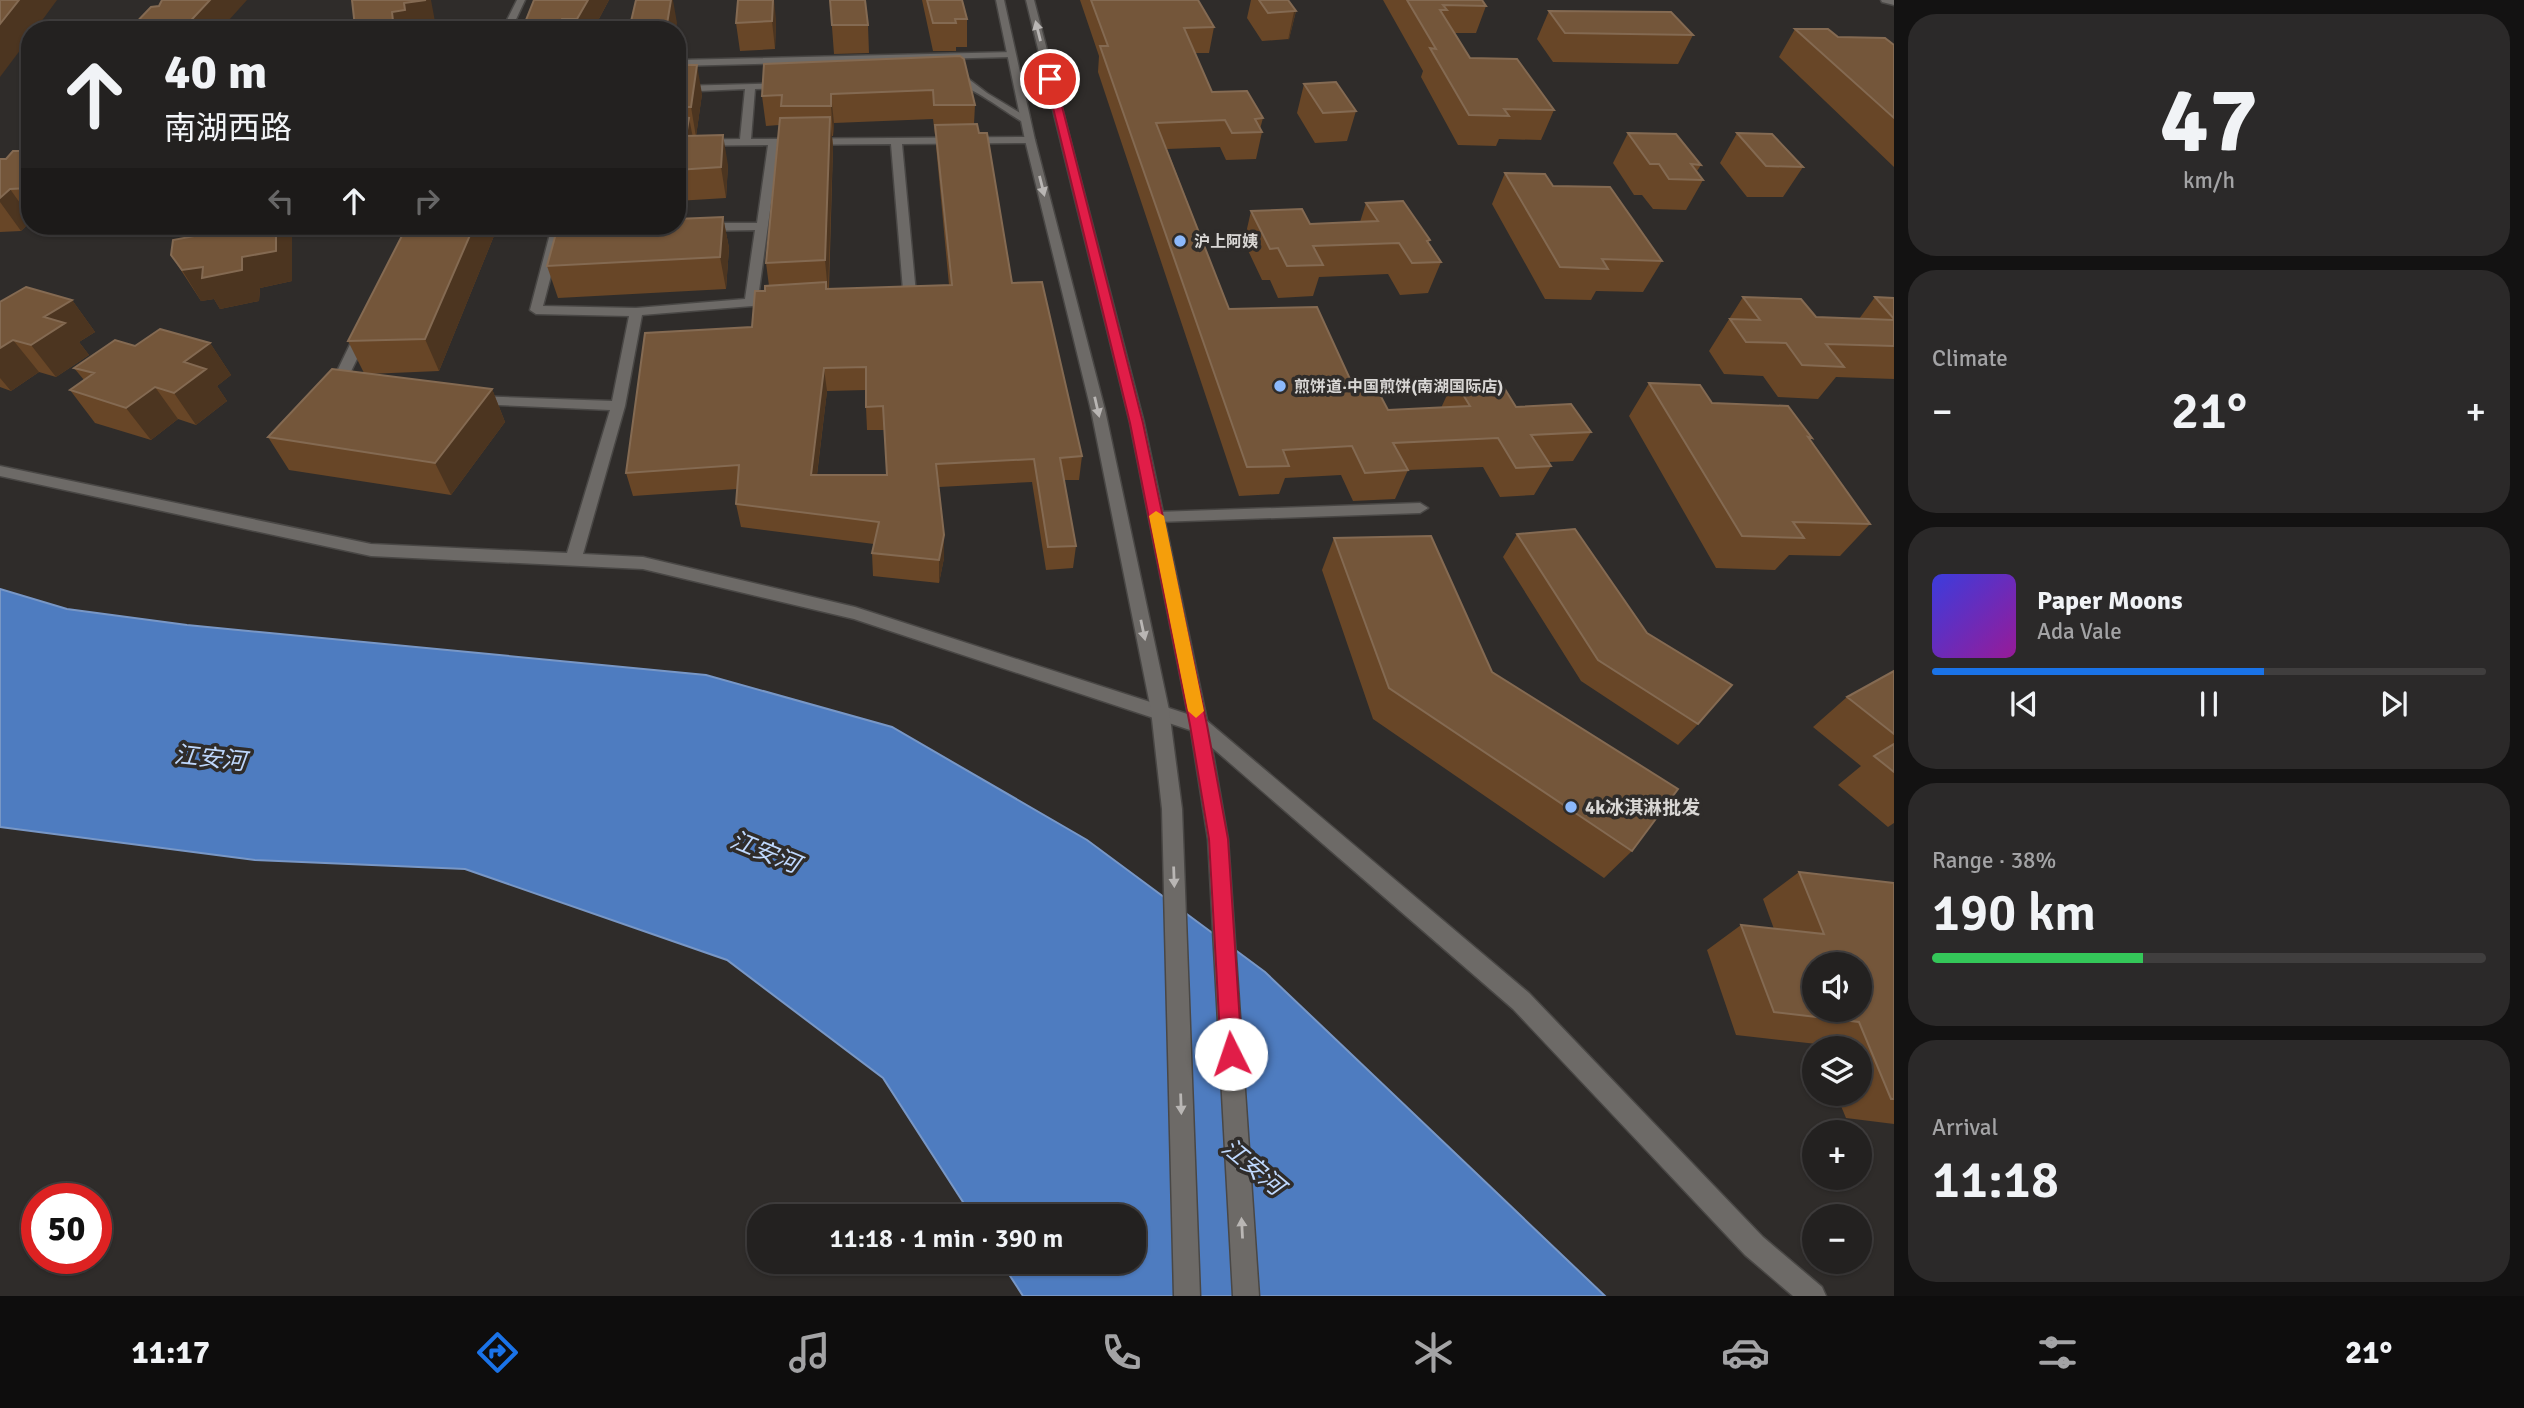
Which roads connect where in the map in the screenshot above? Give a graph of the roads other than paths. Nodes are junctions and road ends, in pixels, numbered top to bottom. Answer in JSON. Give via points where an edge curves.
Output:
{"nodes":[{"id":1,"x":521,"y":0,"type":"edge"},
{"id":2,"x":1000,"y":0,"type":"edge"},
{"id":3,"x":1030,"y":0,"type":"edge"},
{"id":4,"x":1885,"y":0,"type":"edge"},
{"id":5,"x":1894,"y":2,"type":"edge"},
{"id":6,"x":510,"y":21,"type":"edge"},
{"id":7,"x":1010,"y":54,"type":"junction"},
{"id":8,"x":686,"y":63,"type":"edge"},
{"id":9,"x":936,"y":79,"type":"edge"},
{"id":10,"x":803,"y":85,"type":"edge"},
{"id":11,"x":750,"y":86,"type":"junction"},
{"id":12,"x":686,"y":89,"type":"edge"},
{"id":13,"x":1025,"y":119,"type":"junction"},
{"id":14,"x":1030,"y":140,"type":"junction"},
{"id":15,"x":896,"y":141,"type":"junction"},
{"id":16,"x":745,"y":142,"type":"junction"},
{"id":17,"x":774,"y":142,"type":"junction"},
{"id":18,"x":686,"y":143,"type":"edge"},
{"id":19,"x":762,"y":226,"type":"junction"},
{"id":20,"x":694,"y":227,"type":"edge"},
{"id":21,"x":560,"y":235,"type":"edge"},
{"id":22,"x":884,"y":295,"type":"edge"},
{"id":23,"x":791,"y":300,"type":"edge"},
{"id":24,"x":751,"y":302,"type":"junction"},
{"id":25,"x":636,"y":312,"type":"junction"},
{"id":26,"x":368,"y":322,"type":"edge"},
{"id":27,"x":347,"y":395,"type":"edge"},
{"id":28,"x":458,"y":400,"type":"edge"},
{"id":29,"x":618,"y":406,"type":"junction"},
{"id":30,"x":0,"y":471,"type":"edge"},
{"id":31,"x":1420,"y":508,"type":"dead end"},
{"id":32,"x":1157,"y":517,"type":"junction"},
{"id":33,"x":573,"y":560,"type":"junction"},
{"id":34,"x":1160,"y":710,"type":"junction"},
{"id":35,"x":1199,"y":725,"type":"junction"},
{"id":36,"x":1187,"y":1296,"type":"edge"},
{"id":37,"x":1246,"y":1296,"type":"edge"},
{"id":38,"x":1813,"y":1296,"type":"edge"}],
"edges":[{"from":1,"to":6,"type":"street"},
{"from":2,"to":7,"type":"street"},
{"from":32,"to":3,"type":"street","one_way":true},
{"from":4,"to":5,"type":"street"},
{"from":7,"to":8,"type":"street"},
{"from":7,"to":13,"type":"street"},
{"from":9,"to":13,"type":"street","via":[[963,79]]},
{"from":10,"to":11,"type":"street"},
{"from":11,"to":12,"type":"street"},
{"from":11,"to":16,"type":"street"},
{"from":13,"to":14,"type":"street"},
{"from":14,"to":15,"type":"street"},
{"from":14,"to":34,"type":"street","one_way":true,"via":[[1098,410]]},
{"from":15,"to":17,"type":"street"},
{"from":15,"to":22,"type":"street","via":[[910,294]]},
{"from":16,"to":17,"type":"street"},
{"from":16,"to":18,"type":"street"},
{"from":17,"to":19,"type":"street"},
{"from":19,"to":20,"type":"street"},
{"from":19,"to":24,"type":"street"},
{"from":21,"to":25,"type":"street","via":[[536,310]]},
{"from":23,"to":24,"type":"street"},
{"from":24,"to":25,"type":"street"},
{"from":25,"to":29,"type":"street"},
{"from":26,"to":27,"type":"street","via":[[333,394]]},
{"from":28,"to":29,"type":"street"},
{"from":29,"to":33,"type":"street"},
{"from":30,"to":33,"type":"street","via":[[371,550]]},
{"from":31,"to":32,"type":"street"},
{"from":32,"to":35,"type":"street"},
{"from":33,"to":34,"type":"street","via":[[643,563],[855,613]]},
{"from":34,"to":35,"type":"street"},
{"from":34,"to":36,"type":"street","one_way":true,"via":[[1172,809]]},
{"from":37,"to":35,"type":"street","one_way":true,"via":[[1219,839]]},
{"from":35,"to":38,"type":"street","via":[[1521,1001],[1754,1246]]}]}
